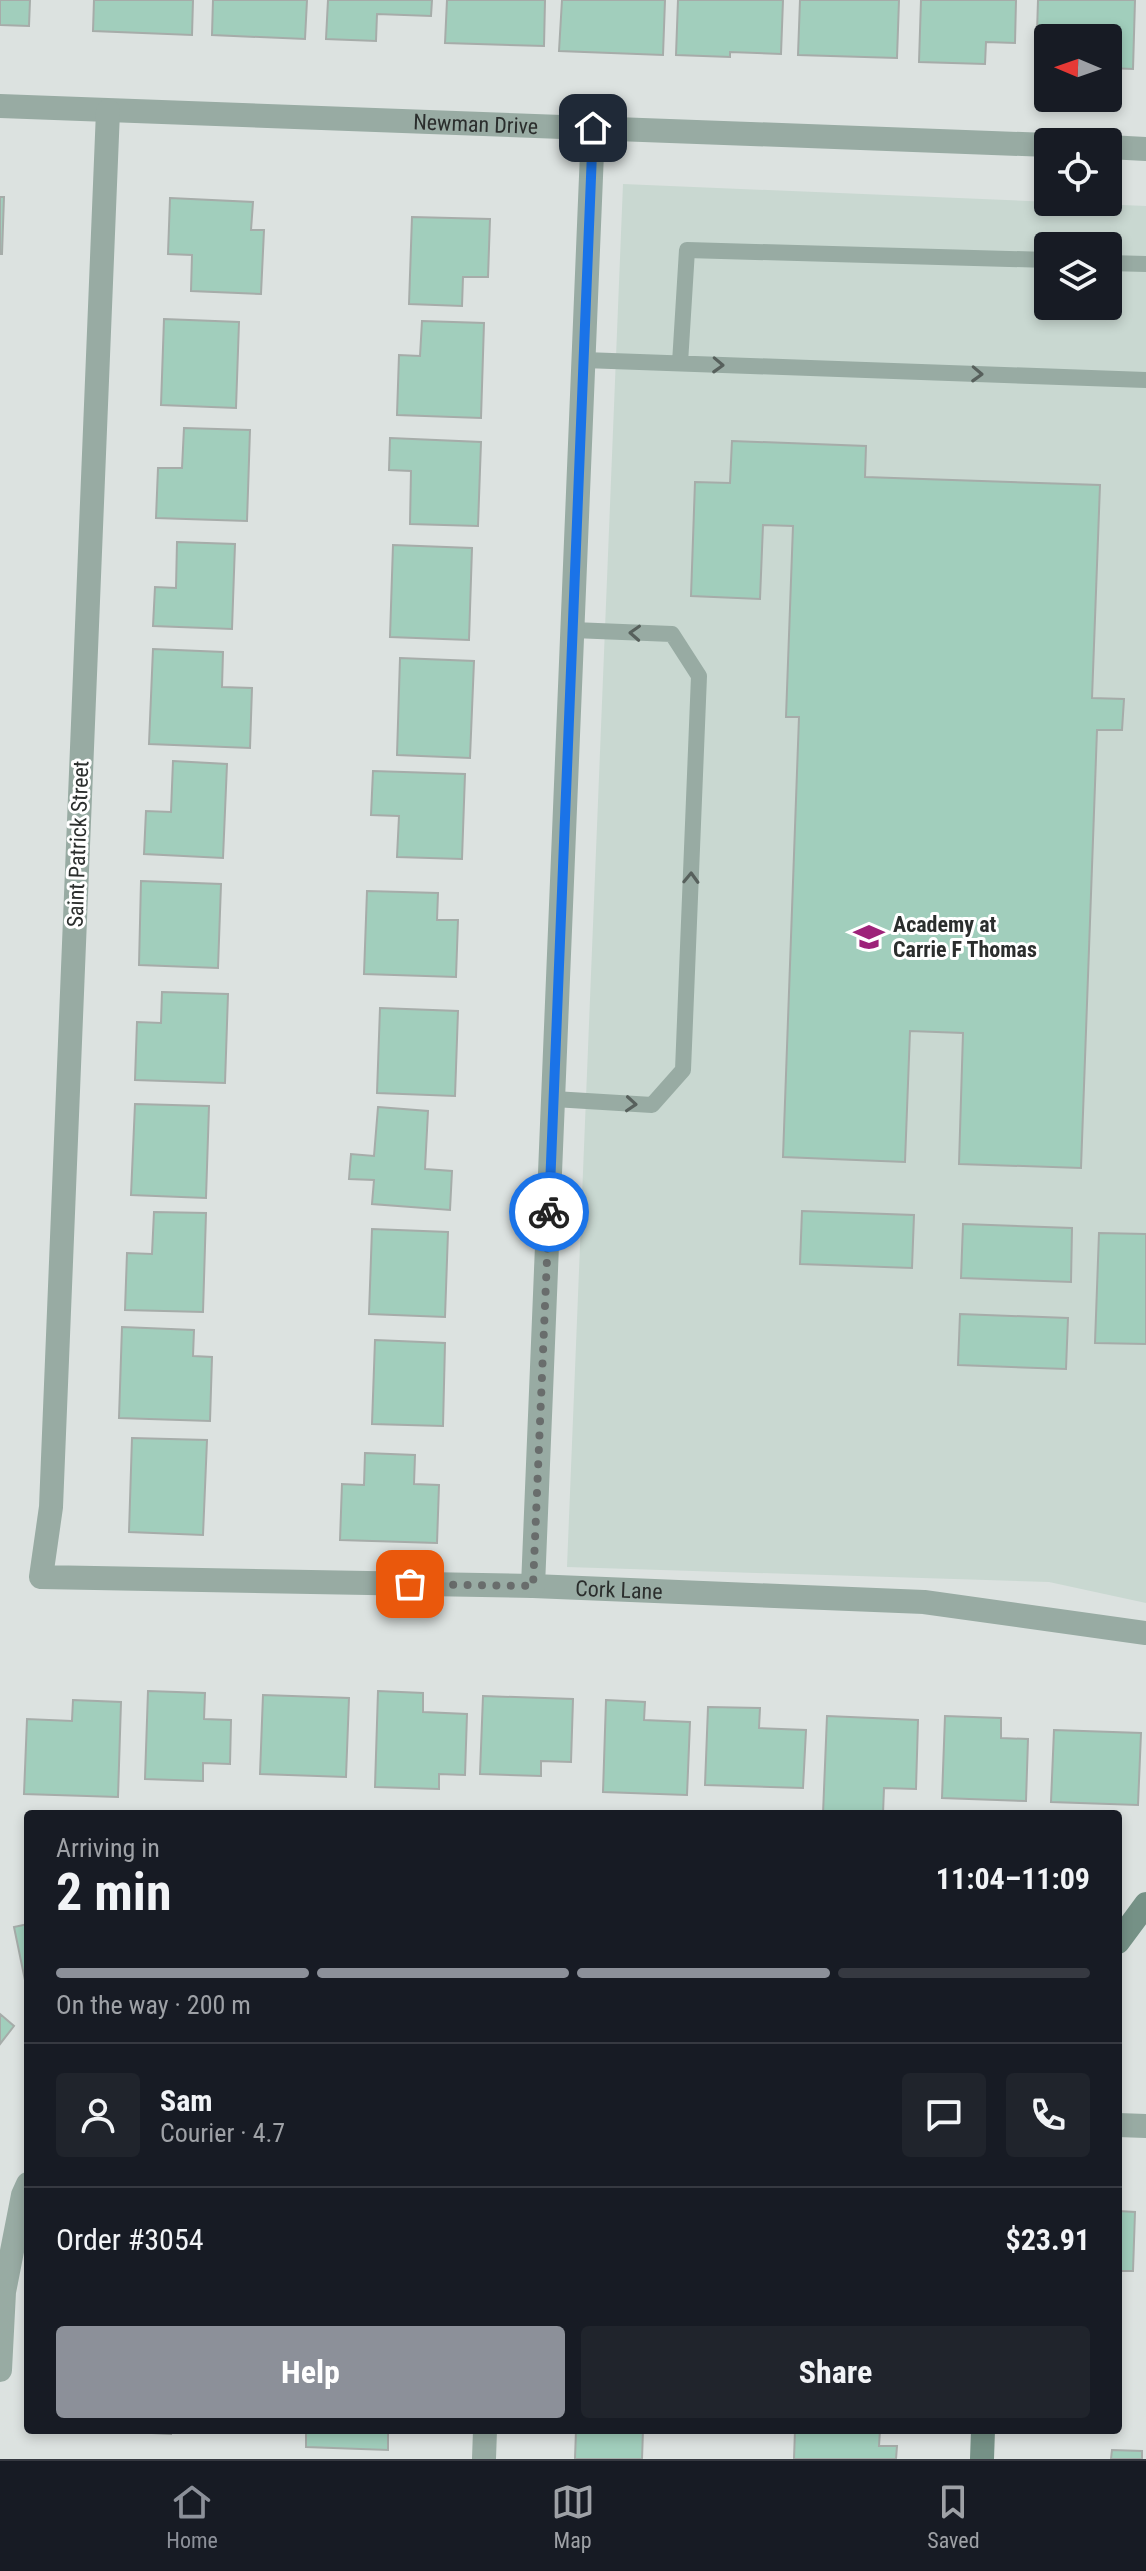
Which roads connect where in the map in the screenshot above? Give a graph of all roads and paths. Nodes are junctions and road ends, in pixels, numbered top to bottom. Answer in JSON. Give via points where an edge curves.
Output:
{"nodes":[{"id":1,"x":0,"y":106,"type":"edge"},
{"id":2,"x":108,"y":111,"type":"junction"},
{"id":3,"x":593,"y":128,"type":"junction"},
{"id":4,"x":1034,"y":144,"type":"edge"},
{"id":5,"x":1122,"y":148,"type":"edge"},
{"id":6,"x":1146,"y":149,"type":"edge"},
{"id":7,"x":1034,"y":260,"type":"edge"},
{"id":8,"x":1122,"y":263,"type":"edge"},
{"id":9,"x":1146,"y":264,"type":"edge"},
{"id":10,"x":584,"y":360,"type":"junction"},
{"id":11,"x":680,"y":363,"type":"junction"},
{"id":12,"x":1146,"y":380,"type":"edge"},
{"id":13,"x":573,"y":630,"type":"junction"},
{"id":14,"x":554,"y":1099,"type":"junction"},
{"id":15,"x":41,"y":1577,"type":"joint"},
{"id":16,"x":533,"y":1586,"type":"junction"},
{"id":17,"x":1146,"y":1633,"type":"edge"},
{"id":18,"x":1146,"y":1904,"type":"edge"},
{"id":19,"x":1122,"y":1937,"type":"edge"},
{"id":20,"x":1122,"y":2125,"type":"edge"},
{"id":21,"x":1146,"y":2126,"type":"edge"},
{"id":22,"x":24,"y":2193,"type":"edge"},
{"id":23,"x":0,"y":2370,"type":"edge"},
{"id":24,"x":485,"y":2434,"type":"edge"},
{"id":25,"x":983,"y":2434,"type":"edge"},
{"id":26,"x":484,"y":2459,"type":"edge"},
{"id":27,"x":982,"y":2459,"type":"edge"}],
"edges":[{"from":1,"to":2,"type":"street","name":"Newman Drive"},
{"from":2,"to":3,"type":"street","name":"Newman Drive"},
{"from":2,"to":15,"type":"street","name":"Saint Patrick Street","via":[[51,1507]]},
{"from":3,"to":4,"type":"street","name":"Newman Drive"},
{"from":3,"to":10,"type":"street"},
{"from":5,"to":6,"type":"street"},
{"from":7,"to":11,"type":"lane","via":[[687,250]]},
{"from":8,"to":9,"type":"lane"},
{"from":10,"to":11,"type":"lane"},
{"from":10,"to":13,"type":"street"},
{"from":11,"to":12,"type":"lane","one_way":true},
{"from":13,"to":14,"type":"street"},
{"from":14,"to":13,"type":"lane","one_way":true,"via":[[652,1105],[683,1070],[699,676],[672,634]]},
{"from":14,"to":16,"type":"street"},
{"from":15,"to":16,"type":"street","name":"Cork Lane"},
{"from":16,"to":17,"type":"street","name":"Cork Lane","via":[[924,1602]]},
{"from":18,"to":19,"type":"street"},
{"from":20,"to":21,"type":"street"},
{"from":22,"to":23,"type":"street","via":[[4,2292]]},
{"from":24,"to":26,"type":"street"},
{"from":25,"to":27,"type":"street"}]}
